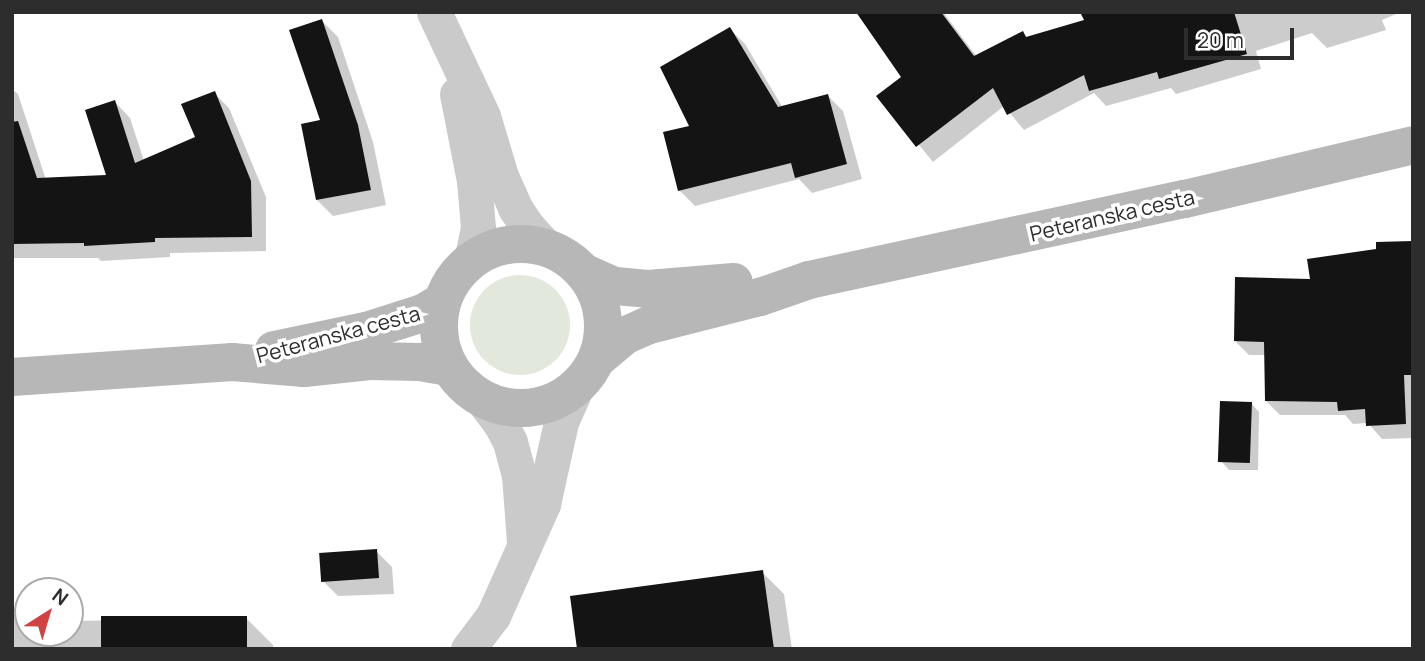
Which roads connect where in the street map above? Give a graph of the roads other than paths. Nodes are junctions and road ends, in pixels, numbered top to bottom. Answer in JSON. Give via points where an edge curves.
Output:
{"nodes":[{"id":1,"x":434,"y":12,"type":"edge"},
{"id":2,"x":453,"y":56,"type":"junction"},
{"id":3,"x":1413,"y":145,"type":"edge"},
{"id":4,"x":547,"y":248,"type":"junction"},
{"id":5,"x":471,"y":260,"type":"junction"},
{"id":6,"x":583,"y":272,"type":"junction"},
{"id":7,"x":809,"y":279,"type":"junction"},
{"id":8,"x":442,"y":302,"type":"junction"},
{"id":9,"x":232,"y":362,"type":"junction"},
{"id":10,"x":449,"y":367,"type":"junction"},
{"id":11,"x":586,"y":374,"type":"junction"},
{"id":12,"x":12,"y":377,"type":"edge"},
{"id":13,"x":481,"y":398,"type":"junction"},
{"id":14,"x":524,"y":548,"type":"junction"},
{"id":15,"x":468,"y":649,"type":"edge"}],
"edges":[{"from":1,"to":2,"type":"street"},
{"from":2,"to":4,"type":"street","via":[[482,116],[516,208]]},
{"from":2,"to":5,"type":"street","via":[[459,117],[474,181],[478,228]]},
{"from":3,"to":7,"type":"main road","name":"Peteranska cesta"},
{"from":4,"to":5,"type":"main road","via":[[521,244],[494,248]]},
{"from":4,"to":6,"type":"main road"},
{"from":5,"to":8,"type":"main road","via":[[453,279]]},
{"from":6,"to":7,"type":"main road","name":"Peteranska cesta","via":[[615,286],[666,290],[748,280]]},
{"from":6,"to":11,"type":"main road","via":[[596,292],[603,337]]},
{"from":7,"to":11,"type":"main road","name":"Peteranska cesta","via":[[649,325],[624,336]]},
{"from":8,"to":9,"type":"main road","name":"Peteranska cesta","via":[[423,313],[366,331]]},
{"from":8,"to":10,"type":"main road","via":[[439,327]]},
{"from":9,"to":10,"type":"main road","name":"Peteranska cesta","via":[[304,368],[370,361],[421,362]]},
{"from":9,"to":12,"type":"main road","name":"Peteranska cesta"},
{"from":10,"to":13,"type":"main road"},
{"from":11,"to":13,"type":"main road","via":[[555,402],[530,408],[505,407]]},
{"from":11,"to":14,"type":"street","via":[[561,422],[543,504]]},
{"from":13,"to":14,"type":"street","via":[[510,442],[519,475]]},
{"from":14,"to":15,"type":"street","via":[[493,616]]}]}
